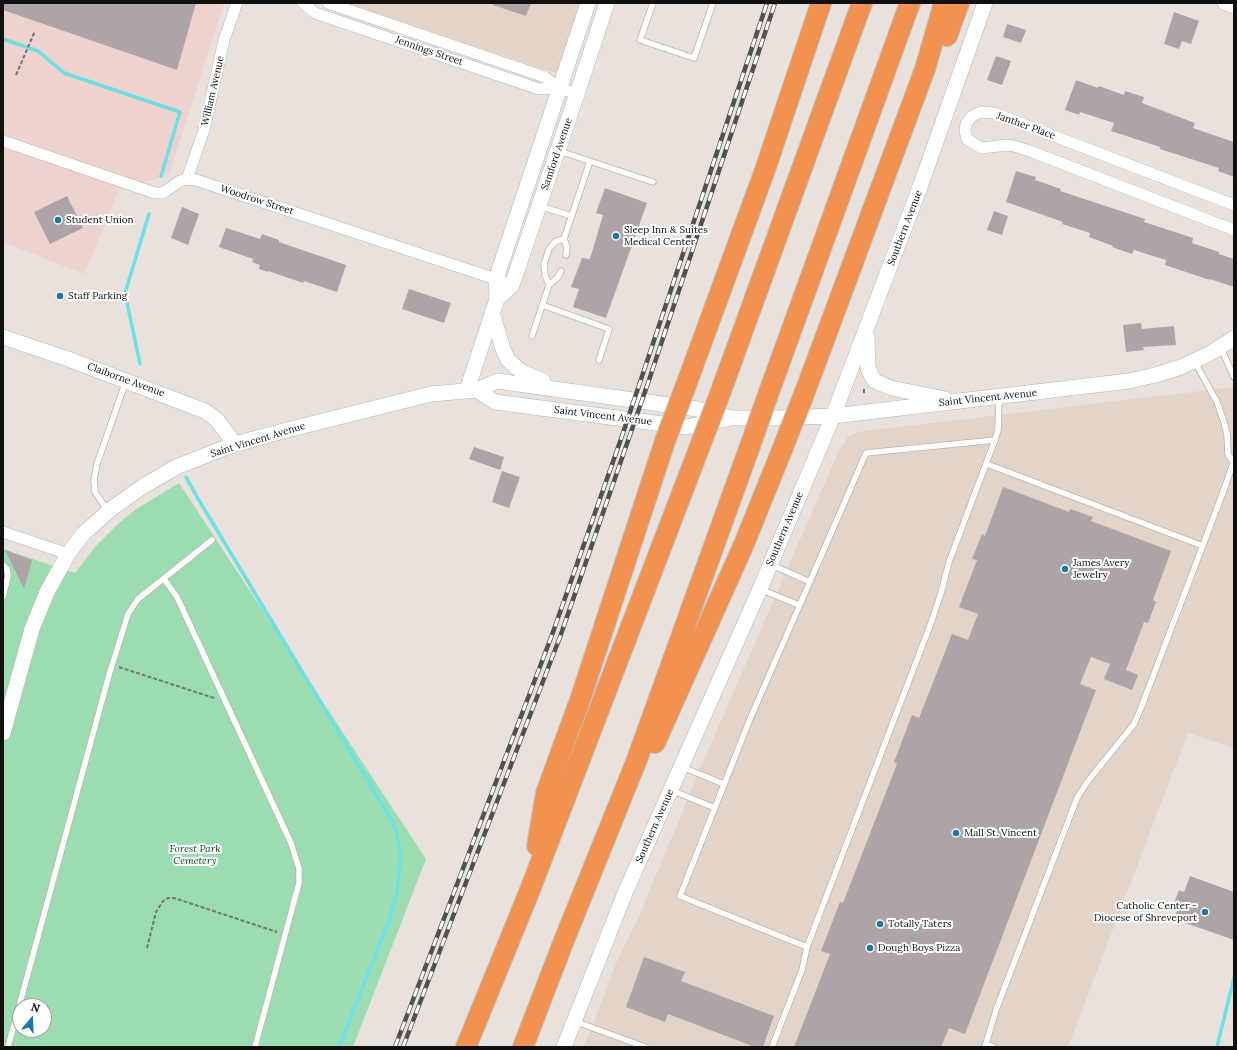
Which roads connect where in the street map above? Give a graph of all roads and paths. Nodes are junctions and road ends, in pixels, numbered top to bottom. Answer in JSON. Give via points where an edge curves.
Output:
{"nodes":[{"id":1,"x":237,"y":3,"type":"edge"},
{"id":2,"x":303,"y":3,"type":"edge"},
{"id":3,"x":328,"y":3,"type":"edge"},
{"id":4,"x":588,"y":3,"type":"edge"},
{"id":5,"x":607,"y":3,"type":"edge"},
{"id":6,"x":653,"y":3,"type":"edge"},
{"id":7,"x":713,"y":3,"type":"edge"},
{"id":8,"x":821,"y":3,"type":"edge"},
{"id":9,"x":910,"y":3,"type":"edge"},
{"id":10,"x":944,"y":3,"type":"edge"},
{"id":11,"x":959,"y":3,"type":"edge"},
{"id":12,"x":985,"y":3,"type":"edge"},
{"id":13,"x":1225,"y":3,"type":"edge"},
{"id":14,"x":1234,"y":6,"type":"edge"},
{"id":15,"x":860,"y":8,"type":"edge"},
{"id":16,"x":387,"y":24,"type":"junction"},
{"id":17,"x":34,"y":32,"type":"dead end"},
{"id":18,"x":382,"y":35,"type":"junction"},
{"id":19,"x":925,"y":69,"type":"junction"},
{"id":20,"x":16,"y":75,"type":"dead end"},
{"id":21,"x":559,"y":88,"type":"junction"},
{"id":22,"x":577,"y":94,"type":"junction"},
{"id":23,"x":3,"y":142,"type":"edge"},
{"id":24,"x":540,"y":146,"type":"junction"},
{"id":25,"x":558,"y":150,"type":"junction"},
{"id":26,"x":590,"y":161,"type":"junction"},
{"id":27,"x":187,"y":179,"type":"junction"},
{"id":28,"x":653,"y":182,"type":"dead end"},
{"id":29,"x":539,"y":206,"type":"junction"},
{"id":30,"x":1234,"y":206,"type":"edge"},
{"id":31,"x":572,"y":216,"type":"junction"},
{"id":32,"x":1234,"y":230,"type":"edge"},
{"id":33,"x":564,"y":239,"type":"junction"},
{"id":34,"x":566,"y":255,"type":"dead end"},
{"id":35,"x":561,"y":271,"type":"dead end"},
{"id":36,"x":496,"y":279,"type":"junction"},
{"id":37,"x":512,"y":285,"type":"junction"},
{"id":38,"x":549,"y":285,"type":"junction"},
{"id":39,"x":542,"y":305,"type":"junction"},
{"id":40,"x":495,"y":306,"type":"junction"},
{"id":41,"x":866,"y":328,"type":"junction"},
{"id":42,"x":532,"y":336,"type":"dead end"},
{"id":43,"x":3,"y":337,"type":"edge"},
{"id":44,"x":1234,"y":338,"type":"edge"},
{"id":45,"x":1220,"y":348,"type":"junction"},
{"id":46,"x":599,"y":360,"type":"dead end"},
{"id":47,"x":1195,"y":361,"type":"junction"},
{"id":48,"x":1234,"y":377,"type":"edge"},
{"id":49,"x":126,"y":380,"type":"junction"},
{"id":50,"x":472,"y":390,"type":"junction"},
{"id":51,"x":566,"y":390,"type":"junction"},
{"id":52,"x":998,"y":397,"type":"junction"},
{"id":53,"x":959,"y":401,"type":"junction"},
{"id":54,"x":833,"y":416,"type":"junction"},
{"id":55,"x":732,"y":418,"type":"junction"},
{"id":56,"x":996,"y":440,"type":"junction"},
{"id":57,"x":235,"y":444,"type":"junction"},
{"id":58,"x":1234,"y":461,"type":"edge"},
{"id":59,"x":987,"y":464,"type":"junction"},
{"id":60,"x":109,"y":511,"type":"junction"},
{"id":61,"x":3,"y":532,"type":"edge"},
{"id":62,"x":212,"y":540,"type":"dead end"},
{"id":63,"x":1203,"y":546,"type":"junction"},
{"id":64,"x":68,"y":554,"type":"junction"},
{"id":65,"x":770,"y":564,"type":"junction"},
{"id":66,"x":3,"y":565,"type":"edge"},
{"id":67,"x":164,"y":579,"type":"junction"},
{"id":68,"x":810,"y":582,"type":"junction"},
{"id":69,"x":760,"y":589,"type":"junction"},
{"id":70,"x":3,"y":597,"type":"edge"},
{"id":71,"x":799,"y":605,"type":"junction"},
{"id":72,"x":112,"y":665,"type":"junction"},
{"id":73,"x":225,"y":702,"type":"junction"},
{"id":74,"x":3,"y":733,"type":"edge"},
{"id":75,"x":681,"y":767,"type":"junction"},
{"id":76,"x":724,"y":784,"type":"junction"},
{"id":77,"x":670,"y":790,"type":"junction"},
{"id":78,"x":714,"y":808,"type":"junction"},
{"id":79,"x":530,"y":890,"type":"junction"},
{"id":80,"x":285,"y":935,"type":"junction"},
{"id":81,"x":563,"y":942,"type":"junction"},
{"id":82,"x":807,"y":947,"type":"junction"},
{"id":83,"x":146,"y":948,"type":"dead end"},
{"id":84,"x":574,"y":1021,"type":"junction"},
{"id":85,"x":985,"y":1046,"type":"edge"},
{"id":86,"x":8,"y":1047,"type":"edge"},
{"id":87,"x":255,"y":1047,"type":"edge"},
{"id":88,"x":466,"y":1047,"type":"edge"},
{"id":89,"x":523,"y":1047,"type":"edge"},
{"id":90,"x":564,"y":1047,"type":"edge"},
{"id":91,"x":645,"y":1047,"type":"edge"},
{"id":92,"x":772,"y":1047,"type":"edge"},
{"id":93,"x":993,"y":1047,"type":"edge"}],
"edges":[{"from":1,"to":27,"type":"street","name":"William Avenue","via":[[224,40],[204,130]]},
{"from":2,"to":18,"type":"street","name":"Jennings Street","via":[[315,13]]},
{"from":3,"to":16,"type":"street","name":"Jennings Street"},
{"from":4,"to":21,"type":"street","name":"Samford Avenue"},
{"from":5,"to":22,"type":"street","name":"Samford Avenue"},
{"from":6,"to":7,"type":"lane","via":[[640,40],[694,58]]},
{"from":8,"to":79,"type":"highway","bridge":true,"via":[[765,170],[665,440],[580,700],[546,793]]},
{"from":9,"to":81,"type":"highway","bridge":true,"via":[[636,762]]},
{"from":10,"to":19,"type":"highway"},
{"from":11,"to":19,"type":"highway","via":[[946,41]]},
{"from":12,"to":41,"type":"street","name":"Southern Avenue","via":[[920,187]]},
{"from":13,"to":14,"type":"street"},
{"from":15,"to":79,"type":"highway","bridge":true,"via":[[721,391]]},
{"from":16,"to":18,"type":"street"},
{"from":16,"to":21,"type":"street","name":"Jennings Street","via":[[545,77]]},
{"from":17,"to":20,"type":"path"},
{"from":18,"to":21,"type":"street","name":"Jennings Street","via":[[539,89]]},
{"from":19,"to":81,"type":"highway","bridge":true,"via":[[806,389],[741,551]]},
{"from":21,"to":22,"type":"street","name":"Jennings Street"},
{"from":21,"to":24,"type":"street","name":"Samford Avenue"},
{"from":22,"to":25,"type":"street","name":"Samford Avenue"},
{"from":23,"to":27,"type":"street","via":[[155,193],[162,193]]},
{"from":24,"to":25,"type":"street"},
{"from":24,"to":36,"type":"street","name":"Samford Avenue"},
{"from":25,"to":26,"type":"lane"},
{"from":25,"to":29,"type":"street","name":"Samford Avenue"},
{"from":26,"to":28,"type":"lane"},
{"from":26,"to":31,"type":"lane"},
{"from":27,"to":36,"type":"street","name":"Woodrow Street"},
{"from":29,"to":31,"type":"lane"},
{"from":29,"to":37,"type":"street","name":"Samford Avenue"},
{"from":30,"to":32,"type":"street","name":"Janther Place","via":[[994,113],[982,112],[974,115],[965,127],[967,139],[982,148],[1007,145],[1030,150]]},
{"from":31,"to":33,"type":"lane"},
{"from":33,"to":34,"type":"lane"},
{"from":33,"to":38,"type":"lane","via":[[556,241],[549,249],[544,264]]},
{"from":35,"to":38,"type":"lane"},
{"from":36,"to":37,"type":"street","name":"Woodrow Street"},
{"from":36,"to":40,"type":"street","name":"Samford Avenue"},
{"from":37,"to":40,"type":"street","name":"Samford Avenue"},
{"from":38,"to":39,"type":"lane"},
{"from":39,"to":42,"type":"lane"},
{"from":39,"to":46,"type":"lane","via":[[609,329]]},
{"from":40,"to":50,"type":"street","name":"Samford Avenue"},
{"from":40,"to":51,"type":"street","via":[[503,349],[511,364],[524,373]]},
{"from":41,"to":53,"type":"street","via":[[867,362],[875,381],[895,389]]},
{"from":41,"to":54,"type":"street","name":"Southern Avenue"},
{"from":43,"to":49,"type":"street","name":"Claiborne Avenue"},
{"from":44,"to":45,"type":"street","name":"Saint Vincent Avenue"},
{"from":45,"to":47,"type":"street","name":"Saint Vincent Avenue"},
{"from":45,"to":48,"type":"lane"},
{"from":47,"to":52,"type":"street","name":"Saint Vincent Avenue","via":[[1168,372],[1129,381]]},
{"from":47,"to":58,"type":"lane","via":[[1217,402],[1227,434],[1228,454]]},
{"from":49,"to":57,"type":"street","name":"Claiborne Avenue","via":[[205,411],[217,420]]},
{"from":49,"to":60,"type":"lane","via":[[97,464],[94,480],[95,492]]},
{"from":50,"to":51,"type":"street","name":"Saint Vincent Avenue","via":[[497,381]]},
{"from":50,"to":55,"type":"street","name":"Saint Vincent Avenue","via":[[495,402],[686,427]]},
{"from":50,"to":57,"type":"street","name":"Saint Vincent Avenue","via":[[417,397]]},
{"from":51,"to":55,"type":"street","name":"Saint Vincent Avenue","via":[[697,409]]},
{"from":52,"to":53,"type":"street","name":"Saint Vincent Avenue"},
{"from":52,"to":56,"type":"lane"},
{"from":53,"to":54,"type":"street","name":"Saint Vincent Avenue"},
{"from":54,"to":55,"type":"street","name":"Saint Vincent Avenue"},
{"from":54,"to":65,"type":"street","name":"Southern Avenue"},
{"from":56,"to":59,"type":"lane"},
{"from":56,"to":68,"type":"lane","via":[[866,454]]},
{"from":57,"to":60,"type":"street","name":"Saint Vincent Avenue","via":[[176,467]]},
{"from":58,"to":63,"type":"lane"},
{"from":59,"to":63,"type":"lane"},
{"from":59,"to":82,"type":"lane","via":[[949,562],[931,623]]},
{"from":60,"to":64,"type":"street","name":"Saint Vincent Avenue","via":[[84,534]]},
{"from":61,"to":64,"type":"street"},
{"from":62,"to":67,"type":"lane"},
{"from":63,"to":85,"type":"lane","via":[[1134,724],[1080,791],[996,1010]]},
{"from":64,"to":74,"type":"street","name":"Saint Vincent Avenue","via":[[47,592],[32,629]]},
{"from":65,"to":68,"type":"lane"},
{"from":65,"to":69,"type":"street","name":"Southern Avenue"},
{"from":66,"to":70,"type":"lane","via":[[8,576]]},
{"from":67,"to":72,"type":"lane","via":[[138,599],[131,609]]},
{"from":67,"to":73,"type":"lane","via":[[177,597]]},
{"from":68,"to":71,"type":"lane"},
{"from":69,"to":71,"type":"lane"},
{"from":69,"to":75,"type":"street","name":"Southern Avenue"},
{"from":71,"to":76,"type":"lane"},
{"from":72,"to":73,"type":"path"},
{"from":72,"to":86,"type":"lane"},
{"from":73,"to":80,"type":"lane","via":[[297,860],[299,883]]},
{"from":75,"to":76,"type":"lane"},
{"from":75,"to":77,"type":"street","name":"Southern Avenue"},
{"from":76,"to":78,"type":"lane"},
{"from":77,"to":78,"type":"lane"},
{"from":77,"to":84,"type":"street","name":"Southern Avenue","via":[[625,893]]},
{"from":78,"to":82,"type":"lane","via":[[680,896]]},
{"from":79,"to":88,"type":"highway"},
{"from":80,"to":83,"type":"path","via":[[168,898],[156,912]]},
{"from":80,"to":87,"type":"lane"},
{"from":81,"to":89,"type":"highway"},
{"from":82,"to":92,"type":"lane","via":[[802,970]]},
{"from":84,"to":90,"type":"street","name":"Southern Avenue"},
{"from":84,"to":91,"type":"lane"},
{"from":85,"to":93,"type":"lane"}]}
